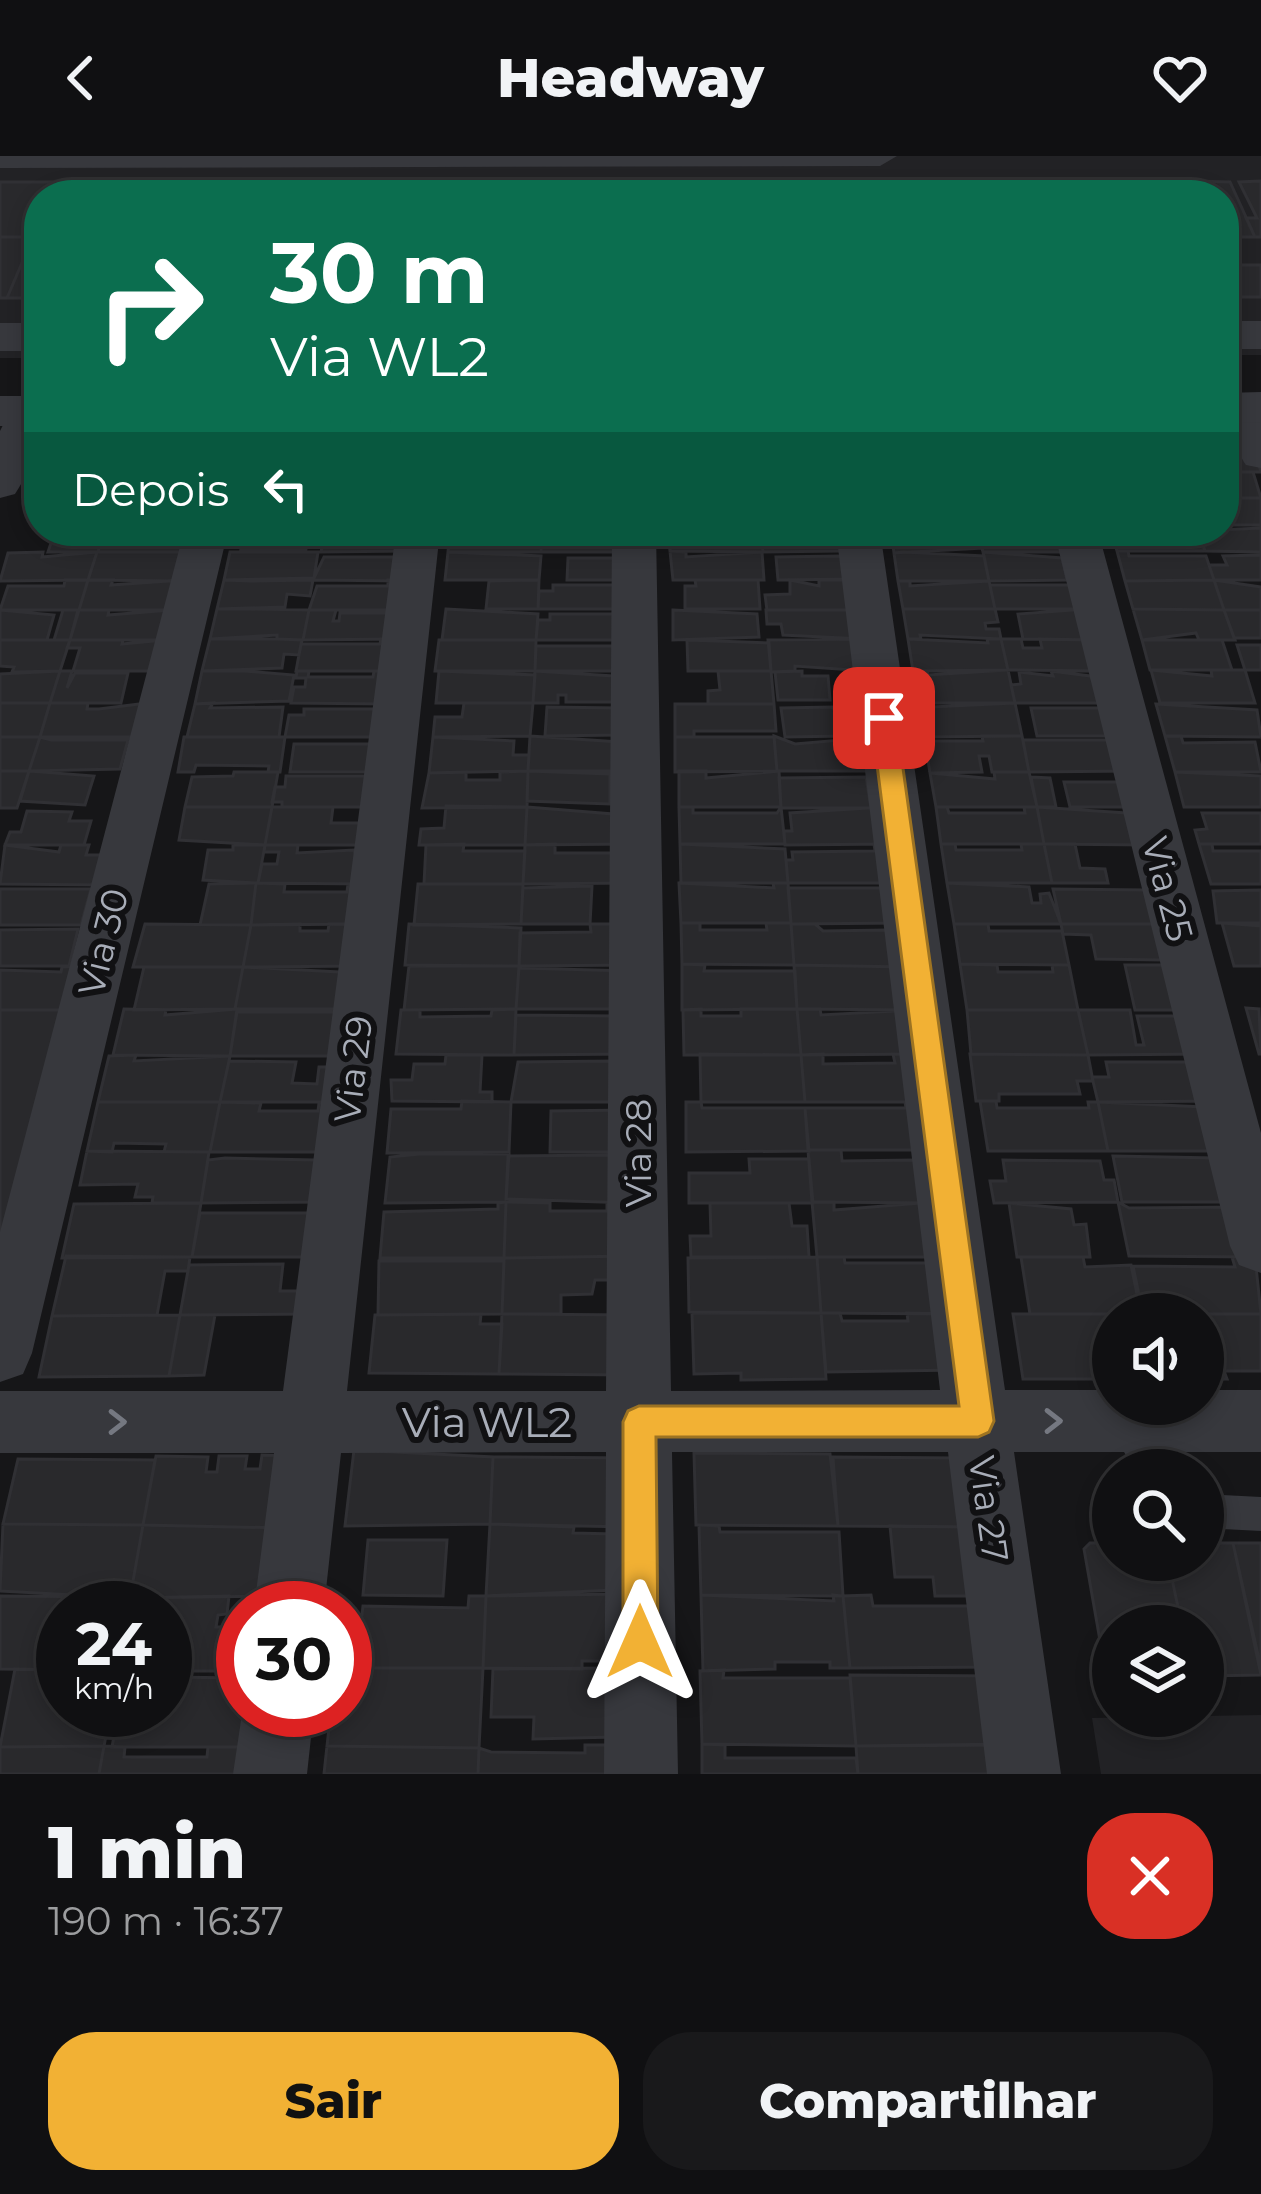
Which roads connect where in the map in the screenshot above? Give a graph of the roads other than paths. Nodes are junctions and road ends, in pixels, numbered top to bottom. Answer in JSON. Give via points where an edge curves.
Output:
{"nodes":[{"id":1,"x":854,"y":156,"type":"edge"},
{"id":2,"x":880,"y":156,"type":"edge"},
{"id":3,"x":611,"y":157,"type":"edge"},
{"id":4,"x":0,"y":158,"type":"edge"},
{"id":5,"x":1242,"y":407,"type":"edge"},
{"id":6,"x":22,"y":411,"type":"edge"},
{"id":7,"x":1261,"y":456,"type":"edge"},
{"id":8,"x":0,"y":485,"type":"edge"},
{"id":9,"x":202,"y":546,"type":"edge"},
{"id":10,"x":416,"y":546,"type":"edge"},
{"id":11,"x":634,"y":546,"type":"edge"},
{"id":12,"x":860,"y":546,"type":"edge"},
{"id":13,"x":1080,"y":546,"type":"edge"},
{"id":14,"x":1261,"y":1246,"type":"edge"},
{"id":15,"x":0,"y":1353,"type":"edge"},
{"id":16,"x":978,"y":1421,"type":"junction"},
{"id":17,"x":1261,"y":1421,"type":"edge"},
{"id":18,"x":0,"y":1422,"type":"edge"},
{"id":19,"x":310,"y":1422,"type":"junction"},
{"id":20,"x":639,"y":1422,"type":"junction"},
{"id":21,"x":1138,"y":1446,"type":"edge"},
{"id":22,"x":1224,"y":1512,"type":"edge"},
{"id":23,"x":1261,"y":1514,"type":"edge"},
{"id":24,"x":293,"y":1581,"type":"edge"},
{"id":25,"x":275,"y":1737,"type":"edge"},
{"id":26,"x":270,"y":1774,"type":"edge"},
{"id":27,"x":641,"y":1774,"type":"edge"},
{"id":28,"x":1024,"y":1774,"type":"edge"}],
"edges":[{"from":1,"to":2,"type":"street"},
{"from":1,"to":3,"type":"street"},
{"from":3,"to":4,"type":"street"},
{"from":5,"to":7,"type":"street"},
{"from":6,"to":8,"type":"street"},
{"from":9,"to":15,"type":"street","name":"Via 30"},
{"from":10,"to":19,"type":"street","name":"Via 29"},
{"from":11,"to":20,"type":"street","name":"Via 28"},
{"from":12,"to":16,"type":"street","name":"Via 27"},
{"from":13,"to":14,"type":"street","name":"Via 25"},
{"from":16,"to":20,"type":"street","name":"Via WL2"},
{"from":16,"to":21,"type":"street","name":"Via WL2","one_way":true},
{"from":16,"to":28,"type":"street","name":"Via 27"},
{"from":17,"to":21,"type":"street","name":"Via WL2"},
{"from":18,"to":19,"type":"street","name":"Via WL2","one_way":true},
{"from":19,"to":20,"type":"street","name":"Via WL2"},
{"from":19,"to":24,"type":"street","name":"Via 29"},
{"from":20,"to":27,"type":"street","name":"Via 28"},
{"from":22,"to":23,"type":"lane"},
{"from":25,"to":26,"type":"street"}]}
